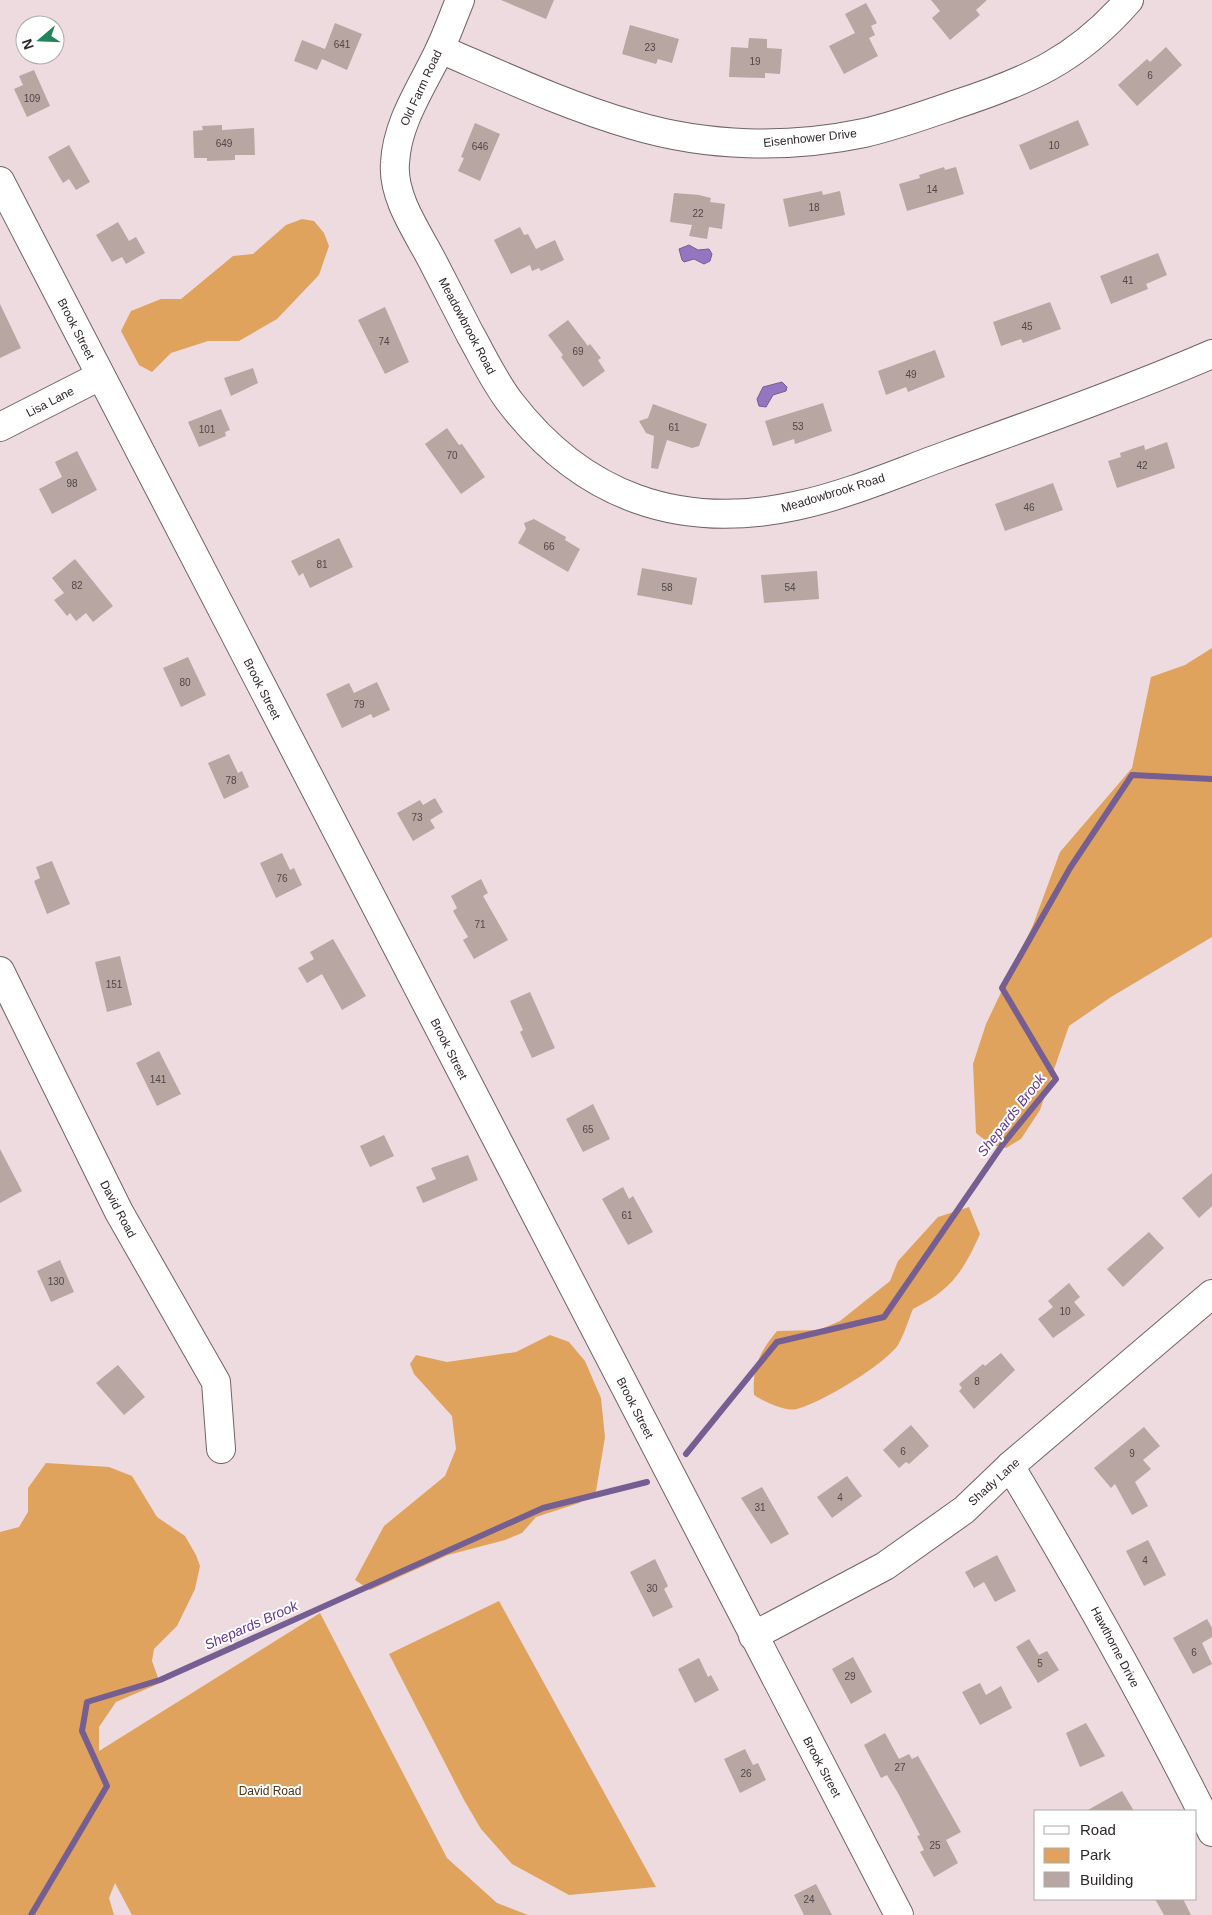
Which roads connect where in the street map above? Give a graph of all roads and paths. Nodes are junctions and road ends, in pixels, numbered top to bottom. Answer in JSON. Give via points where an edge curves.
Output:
{"nodes":[{"id":1,"x":460,"y":0,"type":"edge"},
{"id":2,"x":1129,"y":0,"type":"edge"},
{"id":3,"x":440,"y":49,"type":"junction"},
{"id":4,"x":0,"y":181,"type":"edge"},
{"id":5,"x":419,"y":234,"type":"joint"},
{"id":6,"x":1212,"y":354,"type":"edge"},
{"id":7,"x":100,"y":376,"type":"junction"},
{"id":8,"x":0,"y":427,"type":"edge"},
{"id":9,"x":0,"y":971,"type":"edge"},
{"id":10,"x":1212,"y":1294,"type":"edge"},
{"id":11,"x":221,"y":1449,"type":"dead end"},
{"id":12,"x":1010,"y":1466,"type":"junction"},
{"id":13,"x":753,"y":1636,"type":"junction"},
{"id":14,"x":1212,"y":1832,"type":"edge"},
{"id":15,"x":899,"y":1915,"type":"edge"}],
"edges":[{"from":1,"to":3,"type":"street","name":"Old Farm Road"},
{"from":2,"to":3,"type":"street","name":"Eisenhower Drive","via":[[1090,40],[1064,59],[1006,87],[864,133],[781,143],[709,140],[633,126]]},
{"from":3,"to":5,"type":"street","name":"Old Farm Road","via":[[407,115],[394,165],[401,198]]},
{"from":4,"to":7,"type":"street","name":"Brook Street"},
{"from":5,"to":6,"type":"street","name":"Meadowbrook Road","via":[[491,372],[530,426],[564,458],[597,480],[638,500],[673,511],[754,513],[798,506],[1070,410]]},
{"from":7,"to":8,"type":"street","name":"Lisa Lane"},
{"from":7,"to":13,"type":"street","name":"Brook Street"},
{"from":9,"to":11,"type":"street","name":"David Road","via":[[118,1212],[216,1382]]},
{"from":10,"to":12,"type":"street","name":"Shady Lane"},
{"from":12,"to":13,"type":"street","name":"Shady Lane","via":[[964,1510],[885,1566]]},
{"from":12,"to":14,"type":"street","name":"Hawthorne Drive","via":[[1078,1578]]},
{"from":13,"to":15,"type":"street","name":"Brook Street"}]}
